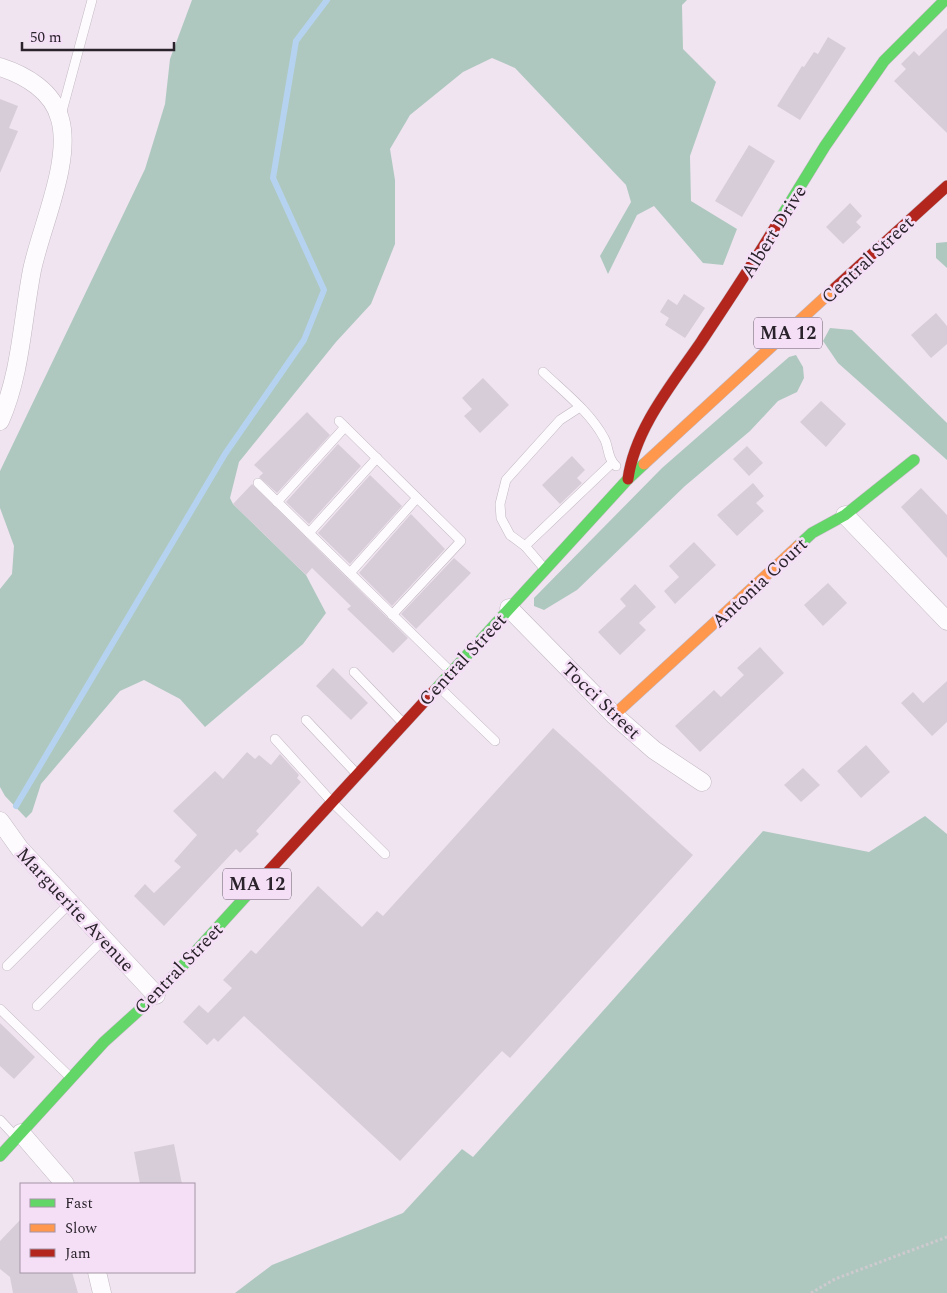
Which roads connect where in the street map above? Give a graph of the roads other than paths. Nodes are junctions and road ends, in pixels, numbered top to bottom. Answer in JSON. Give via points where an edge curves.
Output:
{"nodes":[{"id":1,"x":92,"y":0,"type":"edge"},
{"id":2,"x":945,"y":0,"type":"edge"},
{"id":3,"x":0,"y":66,"type":"edge"},
{"id":4,"x":60,"y":118,"type":"junction"},
{"id":5,"x":947,"y":186,"type":"edge"},
{"id":6,"x":543,"y":372,"type":"dead end"},
{"id":7,"x":580,"y":407,"type":"junction"},
{"id":8,"x":0,"y":421,"type":"edge"},
{"id":9,"x":377,"y":458,"type":"junction"},
{"id":10,"x":914,"y":460,"type":"dead end"},
{"id":11,"x":612,"y":463,"type":"junction"},
{"id":12,"x":628,"y":479,"type":"junction"},
{"id":13,"x":258,"y":484,"type":"dead end"},
{"id":14,"x":417,"y":498,"type":"junction"},
{"id":15,"x":277,"y":502,"type":"junction"},
{"id":16,"x":845,"y":515,"type":"junction"},
{"id":17,"x":308,"y":533,"type":"junction"},
{"id":18,"x":525,"y":546,"type":"junction"},
{"id":19,"x":545,"y":570,"type":"junction"},
{"id":20,"x":350,"y":573,"type":"junction"},
{"id":21,"x":509,"y":608,"type":"junction"},
{"id":22,"x":392,"y":615,"type":"junction"},
{"id":23,"x":947,"y":621,"type":"edge"},
{"id":24,"x":354,"y":672,"type":"dead end"},
{"id":25,"x":451,"y":672,"type":"junction"},
{"id":26,"x":438,"y":686,"type":"junction"},
{"id":27,"x":614,"y":715,"type":"junction"},
{"id":28,"x":306,"y":720,"type":"dead end"},
{"id":29,"x":403,"y":724,"type":"junction"},
{"id":30,"x":275,"y":739,"type":"dead end"},
{"id":31,"x":495,"y":741,"type":"dead end"},
{"id":32,"x":357,"y":774,"type":"junction"},
{"id":33,"x":702,"y":782,"type":"dead end"},
{"id":34,"x":332,"y":802,"type":"junction"},
{"id":35,"x":0,"y":821,"type":"edge"},
{"id":36,"x":385,"y":854,"type":"dead end"},
{"id":37,"x":70,"y":903,"type":"junction"},
{"id":38,"x":104,"y":939,"type":"junction"},
{"id":39,"x":7,"y":966,"type":"dead end"},
{"id":40,"x":156,"y":995,"type":"junction"},
{"id":41,"x":37,"y":1006,"type":"dead end"},
{"id":42,"x":0,"y":1009,"type":"edge"},
{"id":43,"x":71,"y":1078,"type":"junction"},
{"id":44,"x":0,"y":1120,"type":"edge"},
{"id":45,"x":19,"y":1136,"type":"junction"},
{"id":46,"x":0,"y":1156,"type":"edge"},
{"id":47,"x":64,"y":1183,"type":"edge"},
{"id":48,"x":97,"y":1273,"type":"edge"},
{"id":49,"x":102,"y":1293,"type":"edge"}],
"edges":[{"from":1,"to":4,"type":"lane"},
{"from":2,"to":12,"type":"main road","name":"Albert Drive","via":[[884,61],[825,146],[752,266],[658,405],[631,457]]},
{"from":3,"to":4,"type":"street","via":[[30,79],[42,90]]},
{"from":4,"to":8,"type":"street","via":[[63,134],[60,169],[32,270],[12,395]]},
{"from":5,"to":12,"type":"main road","name":"Central Street","number":"MA 12"},
{"from":6,"to":7,"type":"lane"},
{"from":7,"to":11,"type":"lane","via":[[604,438]]},
{"from":7,"to":18,"type":"lane","via":[[560,420],[506,480],[500,504],[501,518],[510,535]]},
{"from":9,"to":14,"type":"lane"},
{"from":9,"to":15,"type":"lane","via":[[342,424]]},
{"from":9,"to":17,"type":"lane"},
{"from":10,"to":16,"type":"main road","name":"Antonia Court"},
{"from":11,"to":12,"type":"lane"},
{"from":11,"to":18,"type":"lane"},
{"from":12,"to":19,"type":"main road","name":"Central Street","number":"MA 12"},
{"from":13,"to":15,"type":"lane"},
{"from":14,"to":20,"type":"lane"},
{"from":14,"to":22,"type":"lane","via":[[460,541]]},
{"from":15,"to":17,"type":"lane"},
{"from":16,"to":23,"type":"street"},
{"from":16,"to":27,"type":"main road","name":"Antonia Court","via":[[812,533]]},
{"from":17,"to":20,"type":"lane"},
{"from":18,"to":19,"type":"lane"},
{"from":19,"to":21,"type":"main road","name":"Central Street","number":"MA 12"},
{"from":20,"to":22,"type":"lane"},
{"from":21,"to":25,"type":"main road","name":"Central Street","number":"MA 12"},
{"from":21,"to":27,"type":"street","name":"Tocci Street"},
{"from":22,"to":25,"type":"lane"},
{"from":24,"to":29,"type":"lane"},
{"from":25,"to":26,"type":"main road","name":"Central Street","number":"MA 12"},
{"from":26,"to":29,"type":"main road","name":"Central Street","number":"MA 12"},
{"from":26,"to":31,"type":"lane"},
{"from":27,"to":33,"type":"street","name":"Tocci Street","via":[[654,750]]},
{"from":28,"to":32,"type":"lane"},
{"from":29,"to":32,"type":"main road","name":"Central Street","number":"MA 12"},
{"from":30,"to":34,"type":"lane"},
{"from":32,"to":34,"type":"main road","name":"Central Street","number":"MA 12"},
{"from":34,"to":36,"type":"lane"},
{"from":34,"to":40,"type":"main road","name":"Central Street","number":"MA 12"},
{"from":35,"to":37,"type":"street","name":"Marguerite Avenue","via":[[20,849]]},
{"from":37,"to":38,"type":"street","name":"Marguerite Avenue"},
{"from":37,"to":39,"type":"lane"},
{"from":38,"to":40,"type":"street","name":"Marguerite Avenue"},
{"from":38,"to":41,"type":"lane"},
{"from":40,"to":43,"type":"main road","name":"Central Street","number":"MA 12","via":[[104,1042]]},
{"from":42,"to":43,"type":"lane"},
{"from":43,"to":45,"type":"main road","name":"Central Street","number":"MA 12"},
{"from":44,"to":45,"type":"lane"},
{"from":45,"to":46,"type":"main road","name":"Central Street","number":"MA 12"},
{"from":45,"to":47,"type":"street"},
{"from":48,"to":49,"type":"street"}]}
